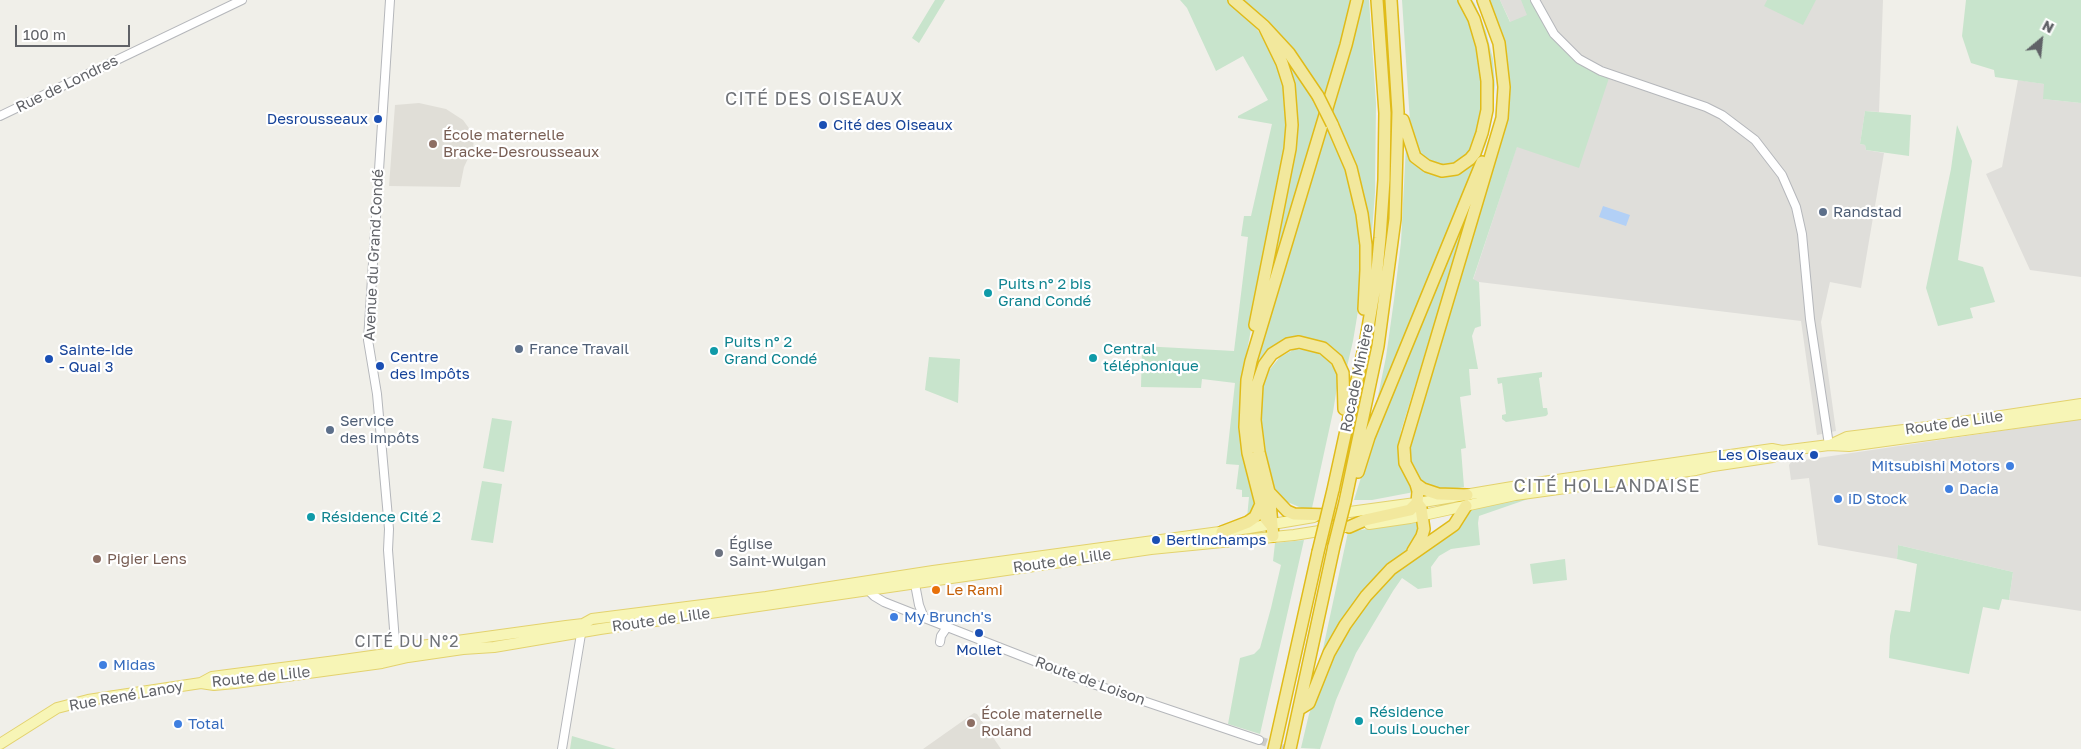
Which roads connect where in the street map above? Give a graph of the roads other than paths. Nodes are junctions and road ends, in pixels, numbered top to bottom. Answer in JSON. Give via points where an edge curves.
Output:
{"nodes":[{"id":1,"x":242,"y":0,"type":"edge"},
{"id":2,"x":390,"y":0,"type":"edge"},
{"id":3,"x":1234,"y":0,"type":"edge"},
{"id":4,"x":1357,"y":0,"type":"edge"},
{"id":5,"x":1377,"y":0,"type":"edge"},
{"id":6,"x":1391,"y":0,"type":"edge"},
{"id":7,"x":1464,"y":0,"type":"edge"},
{"id":8,"x":1534,"y":0,"type":"edge"},
{"id":9,"x":1481,"y":1,"type":"edge"},
{"id":10,"x":1264,"y":26,"type":"junction"},
{"id":11,"x":1502,"y":61,"type":"junction"},
{"id":12,"x":1398,"y":112,"type":"junction"},
{"id":13,"x":0,"y":116,"type":"edge"},
{"id":14,"x":1251,"y":361,"type":"junction"},
{"id":15,"x":2081,"y":404,"type":"edge"},
{"id":16,"x":1344,"y":409,"type":"junction"},
{"id":17,"x":2081,"y":414,"type":"edge"},
{"id":18,"x":1829,"y":445,"type":"junction"},
{"id":19,"x":1416,"y":484,"type":"junction"},
{"id":20,"x":1334,"y":486,"type":"junction"},
{"id":21,"x":1351,"y":488,"type":"junction"},
{"id":22,"x":1269,"y":492,"type":"junction"},
{"id":23,"x":1467,"y":501,"type":"junction"},
{"id":24,"x":1417,"y":503,"type":"junction"},
{"id":25,"x":1260,"y":504,"type":"junction"},
{"id":26,"x":1330,"y":514,"type":"junction"},
{"id":27,"x":1422,"y":515,"type":"junction"},
{"id":28,"x":1349,"y":527,"type":"junction"},
{"id":29,"x":1272,"y":530,"type":"junction"},
{"id":30,"x":1222,"y":532,"type":"junction"},
{"id":31,"x":1412,"y":552,"type":"junction"},
{"id":32,"x":914,"y":579,"type":"junction"},
{"id":33,"x":876,"y":580,"type":"junction"},
{"id":34,"x":869,"y":590,"type":"junction"},
{"id":35,"x":924,"y":618,"type":"junction"},
{"id":36,"x":948,"y":627,"type":"junction"},
{"id":37,"x":582,"y":628,"type":"junction"},
{"id":38,"x":940,"y":642,"type":"dead end"},
{"id":39,"x":396,"y":655,"type":"junction"},
{"id":40,"x":201,"y":683,"type":"joint"},
{"id":41,"x":1301,"y":708,"type":"junction"},
{"id":42,"x":1259,"y":740,"type":"tunnel mouth"},
{"id":43,"x":0,"y":744,"type":"edge"},
{"id":44,"x":562,"y":749,"type":"edge"},
{"id":45,"x":1274,"y":749,"type":"edge"},
{"id":46,"x":1290,"y":749,"type":"edge"}],
"edges":[{"from":1,"to":13,"type":"street","name":"Rue de Londres"},
{"from":2,"to":39,"type":"street","name":"Avenue du Grand Condé","via":[[368,340],[377,394]]},
{"from":3,"to":10,"type":"highway"},
{"from":4,"to":14,"type":"highway","via":[[1320,136]]},
{"from":5,"to":20,"type":"highway","name":"Rocade Minière","via":[[1385,113],[1380,238],[1366,339]]},
{"from":6,"to":12,"type":"highway","name":"Rocade Minière"},
{"from":7,"to":12,"type":"highway","via":[[1482,46],[1487,81],[1482,133],[1470,160],[1456,169],[1442,171],[1427,166],[1415,157]]},
{"from":8,"to":18,"type":"street","via":[[1554,34],[1579,59],[1601,71],[1722,115],[1754,140],[1782,175],[1796,208],[1802,234],[1810,318]]},
{"from":9,"to":11,"type":"highway","via":[[1494,29]]},
{"from":10,"to":14,"type":"highway","via":[[1289,84],[1292,125],[1249,352]]},
{"from":10,"to":16,"type":"highway","bridge":true,"via":[[1296,62],[1318,96],[1349,162],[1358,191],[1366,245],[1366,270],[1363,316]]},
{"from":11,"to":19,"type":"highway","via":[[1502,118],[1495,146],[1404,448],[1404,463]]},
{"from":11,"to":21,"type":"highway","via":[[1497,68],[1496,106],[1488,145]]},
{"from":12,"to":21,"type":"highway","name":"Rocade Minière","via":[[1396,219],[1386,299]]},
{"from":14,"to":25,"type":"highway","via":[[1245,427]]},
{"from":15,"to":18,"type":"main road","name":"Route de Lille","via":[[1851,436]]},
{"from":16,"to":20,"type":"highway","via":[[1332,470]]},
{"from":16,"to":22,"type":"highway","via":[[1343,373],[1330,353],[1299,342],[1288,344],[1272,354],[1261,372],[1255,400],[1259,452]]},
{"from":17,"to":18,"type":"main road","name":"Route de Lille","via":[[1849,446]]},
{"from":18,"to":23,"type":"main road","name":"Route de Lille","via":[[1764,450]]},
{"from":19,"to":23,"type":"highway","via":[[1438,494]]},
{"from":19,"to":24,"type":"highway"},
{"from":20,"to":45,"type":"highway","name":"Rocade Minière","bridge":true},
{"from":21,"to":41,"type":"highway","bridge":true,"via":[[1344,502]]},
{"from":22,"to":26,"type":"highway","via":[[1294,514]]},
{"from":22,"to":29,"type":"highway"},
{"from":23,"to":24,"type":"main road","name":"Route de Lille"},
{"from":23,"to":27,"type":"main road","name":"Route de Lille"},
{"from":23,"to":31,"type":"highway","via":[[1454,525]]},
{"from":24,"to":26,"type":"main road","name":"Route de Lille"},
{"from":24,"to":27,"type":"highway"},
{"from":24,"to":28,"type":"highway","via":[[1407,511]]},
{"from":25,"to":29,"type":"highway"},
{"from":25,"to":30,"type":"highway","via":[[1255,517]]},
{"from":26,"to":29,"type":"main road","name":"Route de Lille"},
{"from":27,"to":28,"type":"main road","name":"Route de Lille"},
{"from":27,"to":31,"type":"highway","via":[[1424,529]]},
{"from":28,"to":29,"type":"main road","name":"Route de Lille","via":[[1294,535]]},
{"from":29,"to":30,"type":"main road","name":"Route de Lille"},
{"from":29,"to":32,"type":"main road","name":"Route de Lille"},
{"from":30,"to":32,"type":"main road","name":"Route de Lille","via":[[1125,544]]},
{"from":31,"to":41,"type":"highway","via":[[1391,569],[1357,608],[1329,653],[1309,703]]},
{"from":32,"to":33,"type":"main road","name":"Route de Lille"},
{"from":32,"to":34,"type":"main road","name":"Route de Lille"},
{"from":32,"to":35,"type":"street"},
{"from":33,"to":34,"type":"street"},
{"from":33,"to":37,"type":"main road","name":"Route de Lille","via":[[592,619]]},
{"from":34,"to":35,"type":"street","name":"Route de Loison","via":[[884,602]]},
{"from":34,"to":37,"type":"main road","name":"Route de Lille"},
{"from":35,"to":36,"type":"street","name":"Route de Loison"},
{"from":36,"to":38,"type":"street"},
{"from":36,"to":42,"type":"street","name":"Route de Loison","via":[[1093,684]]},
{"from":37,"to":39,"type":"main road","name":"Route de Lille","via":[[411,648]]},
{"from":37,"to":44,"type":"street"},
{"from":39,"to":40,"type":"main road","name":"Route de Lille","via":[[212,677]]},
{"from":40,"to":43,"type":"main road","name":"Rue René Lanoy","via":[[69,704]]},
{"from":41,"to":46,"type":"highway"}]}
